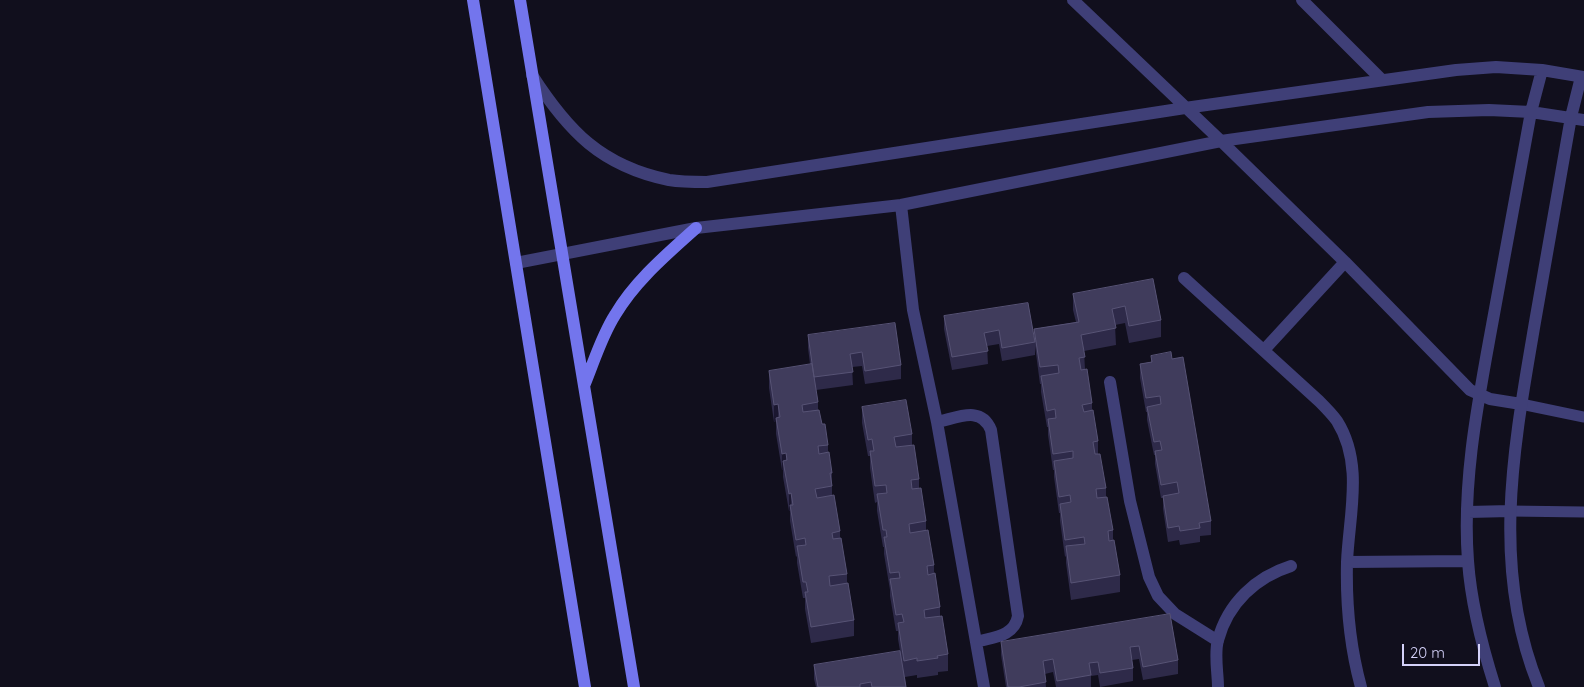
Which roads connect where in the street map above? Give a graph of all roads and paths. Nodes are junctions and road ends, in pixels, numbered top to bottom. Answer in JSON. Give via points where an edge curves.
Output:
{"nodes":[{"id":1,"x":473,"y":0,"type":"edge"},
{"id":2,"x":520,"y":0,"type":"edge"},
{"id":3,"x":1073,"y":0,"type":"edge"},
{"id":4,"x":1302,"y":0,"type":"edge"},
{"id":5,"x":1542,"y":70,"type":"junction"},
{"id":6,"x":531,"y":73,"type":"junction"},
{"id":7,"x":1583,"y":77,"type":"edge"},
{"id":8,"x":1382,"y":80,"type":"junction"},
{"id":9,"x":1185,"y":108,"type":"junction"},
{"id":10,"x":1531,"y":112,"type":"junction"},
{"id":11,"x":1578,"y":118,"type":"edge"},
{"id":12,"x":1221,"y":141,"type":"junction"},
{"id":13,"x":901,"y":206,"type":"junction"},
{"id":14,"x":696,"y":228,"type":"junction"},
{"id":15,"x":563,"y":254,"type":"junction"},
{"id":16,"x":516,"y":262,"type":"junction"},
{"id":17,"x":1345,"y":262,"type":"junction"},
{"id":18,"x":1184,"y":278,"type":"dead end"},
{"id":19,"x":1264,"y":350,"type":"junction"},
{"id":20,"x":1110,"y":382,"type":"dead end"},
{"id":21,"x":584,"y":389,"type":"junction"},
{"id":22,"x":1479,"y":395,"type":"junction"},
{"id":23,"x":1521,"y":404,"type":"junction"},
{"id":24,"x":1584,"y":418,"type":"edge"},
{"id":25,"x":937,"y":422,"type":"junction"},
{"id":26,"x":1468,"y":512,"type":"junction"},
{"id":27,"x":1510,"y":512,"type":"junction"},
{"id":28,"x":1584,"y":512,"type":"edge"},
{"id":29,"x":1468,"y":561,"type":"junction"},
{"id":30,"x":1347,"y":562,"type":"junction"},
{"id":31,"x":1292,"y":566,"type":"dead end"},
{"id":32,"x":1218,"y":641,"type":"junction"},
{"id":33,"x":976,"y":642,"type":"junction"},
{"id":34,"x":585,"y":687,"type":"edge"},
{"id":35,"x":634,"y":687,"type":"edge"},
{"id":36,"x":984,"y":687,"type":"edge"},
{"id":37,"x":1218,"y":687,"type":"edge"},
{"id":38,"x":1361,"y":687,"type":"edge"},
{"id":39,"x":1495,"y":687,"type":"edge"},
{"id":40,"x":1539,"y":687,"type":"edge"}],
"edges":[{"from":1,"to":16,"type":"main road"},
{"from":2,"to":6,"type":"main road"},
{"from":3,"to":9,"type":"street"},
{"from":4,"to":8,"type":"street"},
{"from":5,"to":7,"type":"street"},
{"from":5,"to":8,"type":"street","via":[[1486,68]]},
{"from":5,"to":10,"type":"street"},
{"from":6,"to":9,"type":"street","via":[[574,131],[602,154],[635,170],[670,180],[708,182]]},
{"from":6,"to":15,"type":"main road"},
{"from":7,"to":11,"type":"street"},
{"from":8,"to":9,"type":"street"},
{"from":9,"to":12,"type":"street"},
{"from":10,"to":11,"type":"street"},
{"from":10,"to":12,"type":"street","via":[[1428,112]]},
{"from":10,"to":22,"type":"street"},
{"from":11,"to":23,"type":"street"},
{"from":12,"to":13,"type":"street"},
{"from":12,"to":17,"type":"street"},
{"from":13,"to":14,"type":"street"},
{"from":13,"to":25,"type":"street","via":[[913,310]]},
{"from":14,"to":15,"type":"street"},
{"from":14,"to":21,"type":"main road","via":[[637,283],[614,315]]},
{"from":15,"to":16,"type":"street"},
{"from":15,"to":21,"type":"main road"},
{"from":16,"to":34,"type":"main road"},
{"from":17,"to":19,"type":"street"},
{"from":17,"to":22,"type":"street","via":[[1470,390]]},
{"from":18,"to":19,"type":"street"},
{"from":19,"to":30,"type":"street","via":[[1320,401],[1346,437],[1353,474]]},
{"from":20,"to":32,"type":"street","via":[[1130,501],[1149,577],[1158,596],[1176,614]]},
{"from":21,"to":35,"type":"main road"},
{"from":22,"to":23,"type":"street"},
{"from":22,"to":26,"type":"street"},
{"from":23,"to":24,"type":"lane"},
{"from":23,"to":27,"type":"street"},
{"from":25,"to":33,"type":"street"},
{"from":25,"to":33,"type":"street","via":[[976,414],[988,422],[991,430],[1018,616],[1008,633]]},
{"from":26,"to":27,"type":"street"},
{"from":26,"to":29,"type":"street"},
{"from":27,"to":28,"type":"lane"},
{"from":27,"to":40,"type":"street","via":[[1511,566],[1519,624]]},
{"from":29,"to":30,"type":"street"},
{"from":29,"to":39,"type":"street","via":[[1473,601]]},
{"from":30,"to":38,"type":"street","via":[[1351,637]]},
{"from":31,"to":32,"type":"street","via":[[1256,583],[1240,598]]},
{"from":32,"to":37,"type":"street"},
{"from":33,"to":36,"type":"street"}]}
